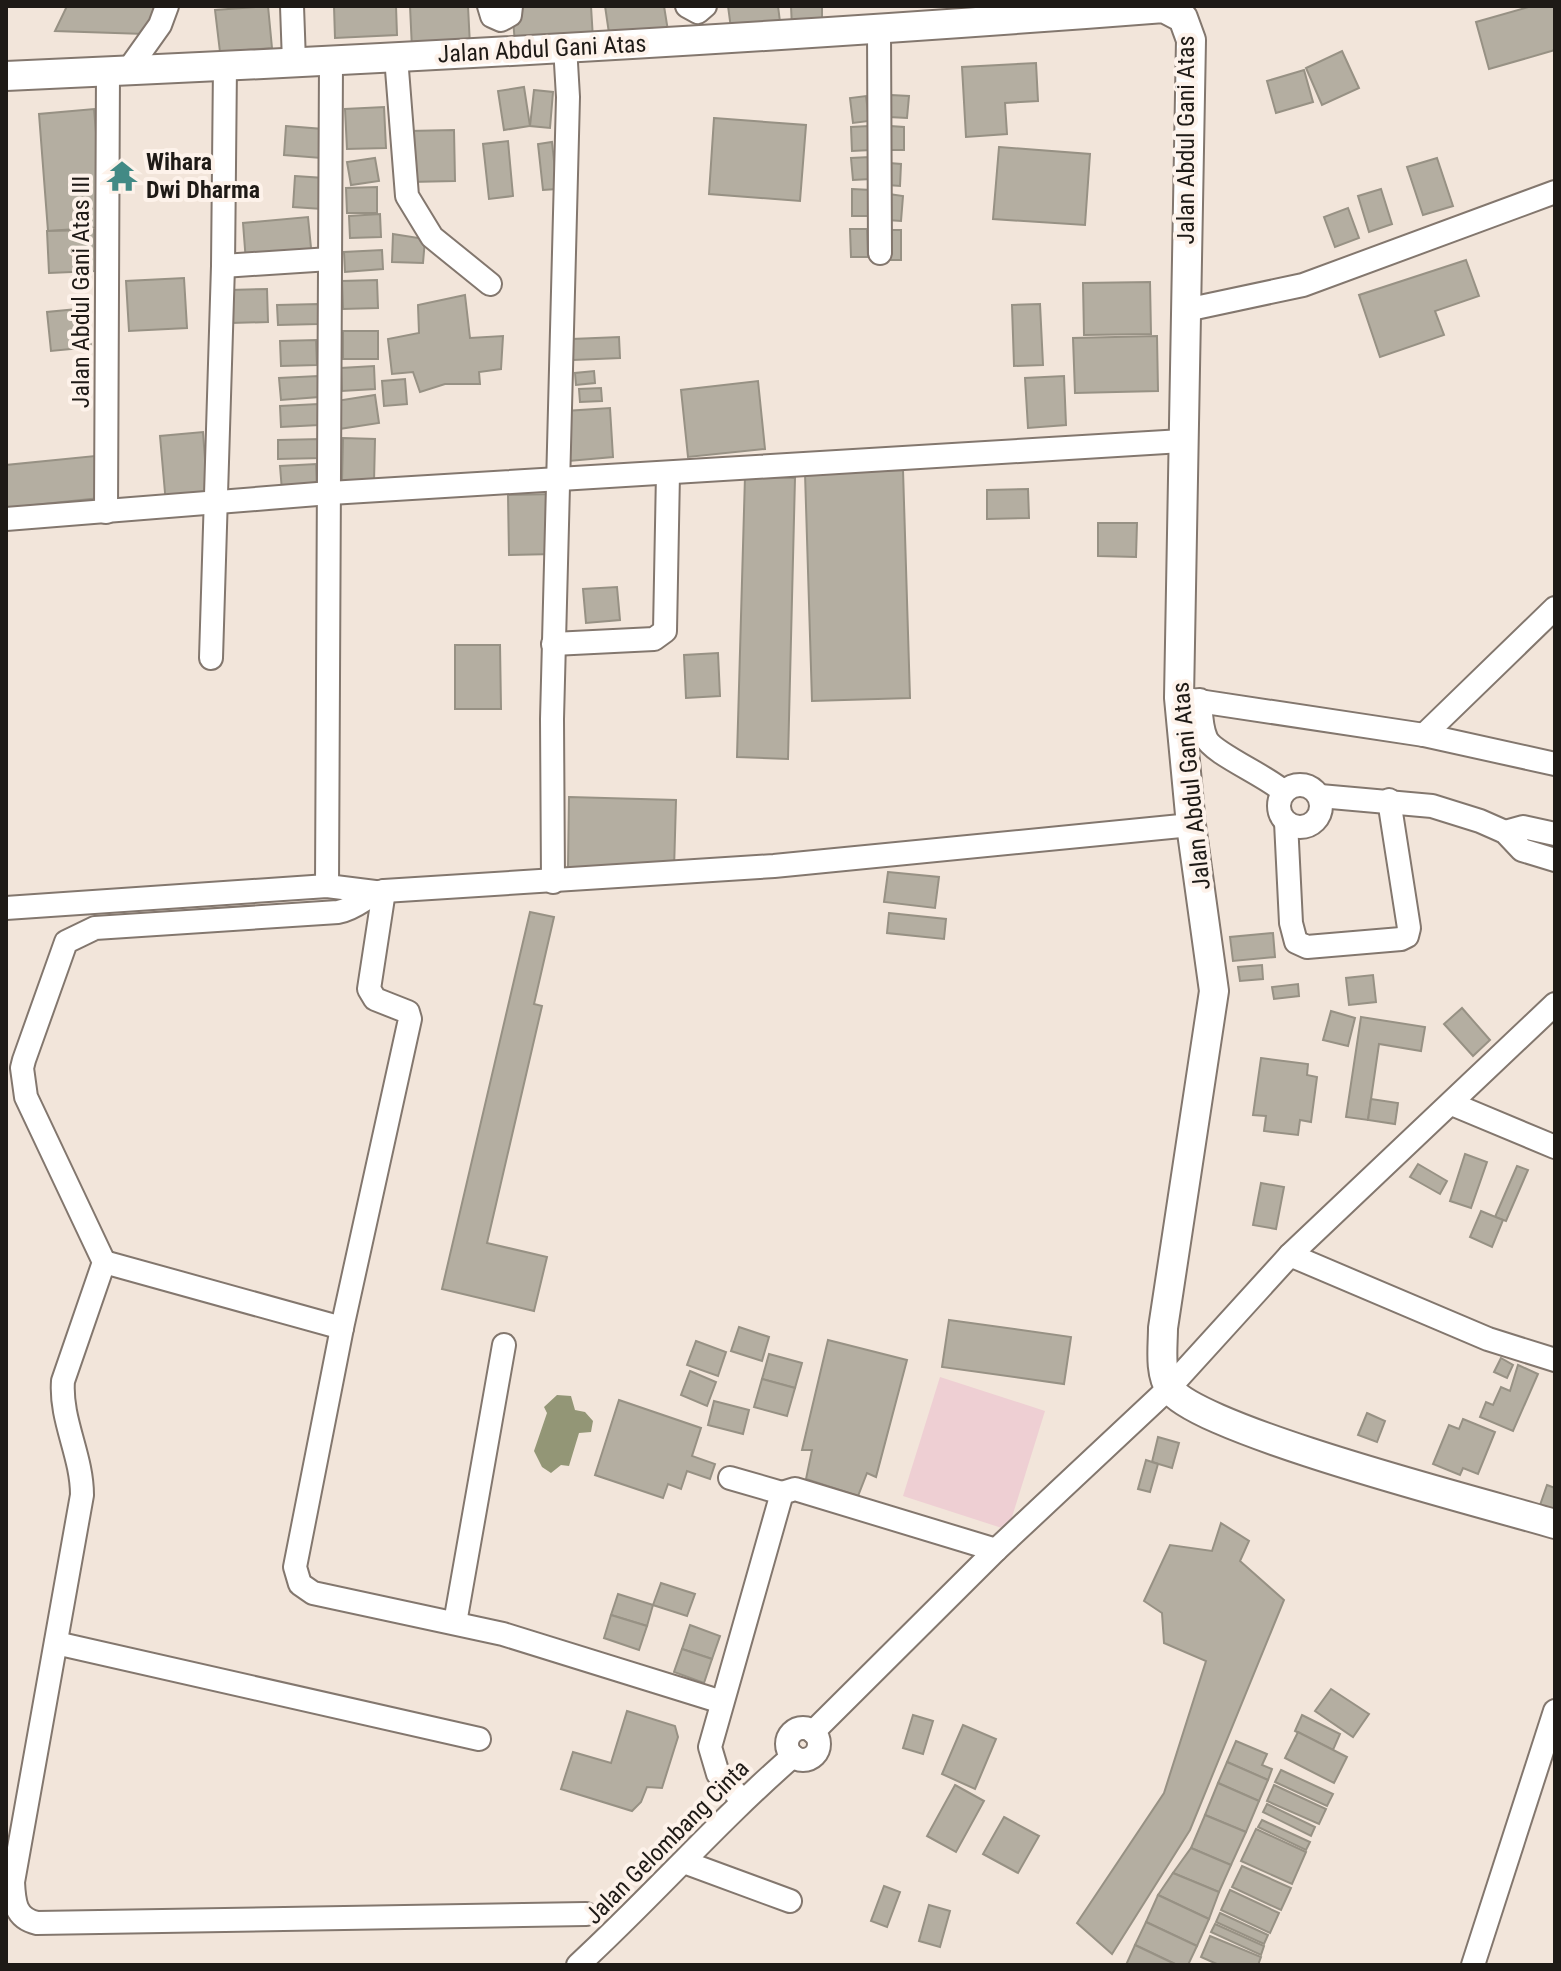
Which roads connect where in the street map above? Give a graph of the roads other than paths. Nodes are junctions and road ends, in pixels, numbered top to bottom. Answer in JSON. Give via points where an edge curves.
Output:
{"nodes":[{"id":1,"x":167,"y":6,"type":"edge"},
{"id":2,"x":292,"y":6,"type":"edge"},
{"id":3,"x":308,"y":6,"type":"edge"},
{"id":4,"x":489,"y":6,"type":"edge"},
{"id":5,"x":511,"y":6,"type":"edge"},
{"id":6,"x":687,"y":6,"type":"edge"},
{"id":7,"x":705,"y":6,"type":"edge"},
{"id":8,"x":879,"y":30,"type":"junction"},
{"id":9,"x":565,"y":46,"type":"junction"},
{"id":10,"x":396,"y":57,"type":"junction"},
{"id":11,"x":311,"y":62,"type":"junction"},
{"id":12,"x":225,"y":65,"type":"junction"},
{"id":13,"x":118,"y":71,"type":"junction"},
{"id":14,"x":6,"y":76,"type":"edge"},
{"id":15,"x":1555,"y":192,"type":"edge"},
{"id":16,"x":880,"y":253,"type":"dead end"},
{"id":17,"x":330,"y":259,"type":"junction"},
{"id":18,"x":223,"y":266,"type":"junction"},
{"id":19,"x":490,"y":284,"type":"dead end"},
{"id":20,"x":1186,"y":310,"type":"junction"},
{"id":21,"x":1182,"y":441,"type":"junction"},
{"id":22,"x":668,"y":473,"type":"junction"},
{"id":23,"x":559,"y":481,"type":"junction"},
{"id":24,"x":330,"y":493,"type":"junction"},
{"id":25,"x":214,"y":503,"type":"junction"},
{"id":26,"x":106,"y":512,"type":"junction"},
{"id":27,"x":6,"y":519,"type":"edge"},
{"id":28,"x":1555,"y":608,"type":"edge"},
{"id":29,"x":553,"y":644,"type":"junction"},
{"id":30,"x":211,"y":658,"type":"dead end"},
{"id":31,"x":1189,"y":699,"type":"junction"},
{"id":32,"x":1424,"y":735,"type":"junction"},
{"id":33,"x":1555,"y":764,"type":"edge"},
{"id":34,"x":1284,"y":792,"type":"junction"},
{"id":35,"x":1320,"y":796,"type":"junction"},
{"id":36,"x":1389,"y":800,"type":"junction"},
{"id":37,"x":1286,"y":822,"type":"junction"},
{"id":38,"x":1191,"y":825,"type":"junction"},
{"id":39,"x":1505,"y":832,"type":"junction"},
{"id":40,"x":1555,"y":834,"type":"edge"},
{"id":41,"x":1555,"y":860,"type":"edge"},
{"id":42,"x":553,"y":882,"type":"junction"},
{"id":43,"x":327,"y":886,"type":"junction"},
{"id":44,"x":380,"y":891,"type":"junction"},
{"id":45,"x":6,"y":908,"type":"edge"},
{"id":46,"x":1555,"y":1004,"type":"edge"},
{"id":47,"x":1452,"y":1104,"type":"junction"},
{"id":48,"x":1555,"y":1147,"type":"edge"},
{"id":49,"x":1290,"y":1255,"type":"junction"},
{"id":50,"x":104,"y":1262,"type":"junction"},
{"id":51,"x":342,"y":1328,"type":"junction"},
{"id":52,"x":504,"y":1345,"type":"dead end"},
{"id":53,"x":1555,"y":1360,"type":"edge"},
{"id":54,"x":1169,"y":1388,"type":"junction"},
{"id":55,"x":730,"y":1478,"type":"dead end"},
{"id":56,"x":782,"y":1493,"type":"junction"},
{"id":57,"x":1555,"y":1524,"type":"edge"},
{"id":58,"x":996,"y":1550,"type":"junction"},
{"id":59,"x":455,"y":1623,"type":"junction"},
{"id":60,"x":56,"y":1643,"type":"junction"},
{"id":61,"x":722,"y":1702,"type":"junction"},
{"id":62,"x":1555,"y":1711,"type":"edge"},
{"id":63,"x":479,"y":1739,"type":"dead end"},
{"id":64,"x":742,"y":1800,"type":"junction"},
{"id":65,"x":684,"y":1862,"type":"junction"},
{"id":66,"x":790,"y":1901,"type":"dead end"},
{"id":67,"x":586,"y":1914,"type":"dead end"},
{"id":68,"x":578,"y":1965,"type":"edge"},
{"id":69,"x":1473,"y":1965,"type":"edge"}],
"edges":[{"from":1,"to":13,"type":"street","via":[[160,25]]},
{"from":2,"to":11,"type":"street"},
{"from":3,"to":11,"type":"street"},
{"from":4,"to":5,"type":"street","via":[[492,16],[501,20],[510,15]]},
{"from":6,"to":7,"type":"street","via":[[698,12]]},
{"from":8,"to":9,"type":"street","name":"Jalan Abdul Gani Atas"},
{"from":8,"to":16,"type":"street"},
{"from":8,"to":20,"type":"street","name":"Jalan Abdul Gani Atas","via":[[1164,8],[1183,18],[1191,40]]},
{"from":9,"to":10,"type":"street","name":"Jalan Abdul Gani Atas"},
{"from":9,"to":23,"type":"street"},
{"from":10,"to":11,"type":"street","name":"Jalan Abdul Gani Atas"},
{"from":10,"to":19,"type":"street","via":[[407,196],[432,237]]},
{"from":11,"to":12,"type":"street","name":"Jalan Abdul Gani Atas"},
{"from":11,"to":17,"type":"street"},
{"from":12,"to":13,"type":"street","name":"Jalan Abdul Gani Atas"},
{"from":12,"to":18,"type":"street"},
{"from":13,"to":14,"type":"street","name":"Jalan Abdul Gani Atas"},
{"from":13,"to":26,"type":"street","name":"Jalan Abdul Gani Atas III"},
{"from":15,"to":20,"type":"street","via":[[1303,285]]},
{"from":17,"to":18,"type":"street"},
{"from":17,"to":24,"type":"street"},
{"from":18,"to":25,"type":"street"},
{"from":20,"to":21,"type":"street","name":"Jalan Abdul Gani Atas"},
{"from":21,"to":22,"type":"street"},
{"from":21,"to":31,"type":"street","name":"Jalan Abdul Gani Atas"},
{"from":22,"to":23,"type":"street"},
{"from":22,"to":29,"type":"street","via":[[665,631],[654,639]]},
{"from":23,"to":24,"type":"street"},
{"from":23,"to":29,"type":"street"},
{"from":24,"to":25,"type":"street"},
{"from":24,"to":43,"type":"street"},
{"from":25,"to":26,"type":"street"},
{"from":25,"to":30,"type":"street"},
{"from":26,"to":27,"type":"street"},
{"from":28,"to":32,"type":"street"},
{"from":29,"to":42,"type":"street"},
{"from":31,"to":32,"type":"street"},
{"from":31,"to":34,"type":"street","via":[[1215,750],[1254,769]]},
{"from":31,"to":38,"type":"street","name":"Jalan Abdul Gani Atas"},
{"from":32,"to":33,"type":"street"},
{"from":34,"to":35,"type":"street","via":[[1307,785]]},
{"from":34,"to":37,"type":"street","via":[[1279,807]]},
{"from":35,"to":36,"type":"street"},
{"from":35,"to":37,"type":"street","via":[[1321,813],[1310,825]]},
{"from":36,"to":37,"type":"street","via":[[1409,928],[1401,939],[1307,947],[1296,942]]},
{"from":36,"to":39,"type":"street","via":[[1432,806]]},
{"from":38,"to":42,"type":"street"},
{"from":38,"to":54,"type":"street","name":"Jalan Abdul Gani Atas","via":[[1214,991],[1163,1328]]},
{"from":39,"to":40,"type":"street","via":[[1523,827]]},
{"from":39,"to":41,"type":"street","via":[[1522,850]]},
{"from":42,"to":44,"type":"street"},
{"from":43,"to":44,"type":"street"},
{"from":43,"to":45,"type":"street"},
{"from":44,"to":50,"type":"street","via":[[361,905],[338,912],[95,928],[66,942],[22,1078],[26,1097]]},
{"from":44,"to":51,"type":"street","via":[[369,989],[375,999],[408,1012],[410,1019]]},
{"from":46,"to":47,"type":"street"},
{"from":47,"to":48,"type":"street"},
{"from":47,"to":49,"type":"street"},
{"from":49,"to":53,"type":"street","via":[[1488,1339]]},
{"from":49,"to":54,"type":"street"},
{"from":50,"to":51,"type":"street"},
{"from":50,"to":60,"type":"street","via":[[63,1381],[82,1495]]},
{"from":51,"to":59,"type":"street","via":[[295,1567],[298,1580],[313,1593]]},
{"from":52,"to":59,"type":"street"},
{"from":54,"to":57,"type":"street","via":[[1211,1418]]},
{"from":54,"to":58,"type":"street"},
{"from":55,"to":56,"type":"street"},
{"from":56,"to":58,"type":"street","via":[[795,1489]]},
{"from":56,"to":61,"type":"street"},
{"from":58,"to":64,"type":"street","name":"Jalan Gelombang Cinta","via":[[813,1732],[801,1728],[792,1733],[788,1742],[793,1756]]},
{"from":59,"to":61,"type":"street","via":[[547,1646]]},
{"from":60,"to":63,"type":"street"},
{"from":60,"to":67,"type":"street","via":[[13,1882],[14,1903],[28,1921]]},
{"from":61,"to":64,"type":"street","via":[[711,1760]]},
{"from":62,"to":69,"type":"street"},
{"from":64,"to":65,"type":"street","name":"Jalan Gelombang Cinta"},
{"from":65,"to":66,"type":"street"},
{"from":65,"to":68,"type":"street","name":"Jalan Gelombang Cinta"}]}
